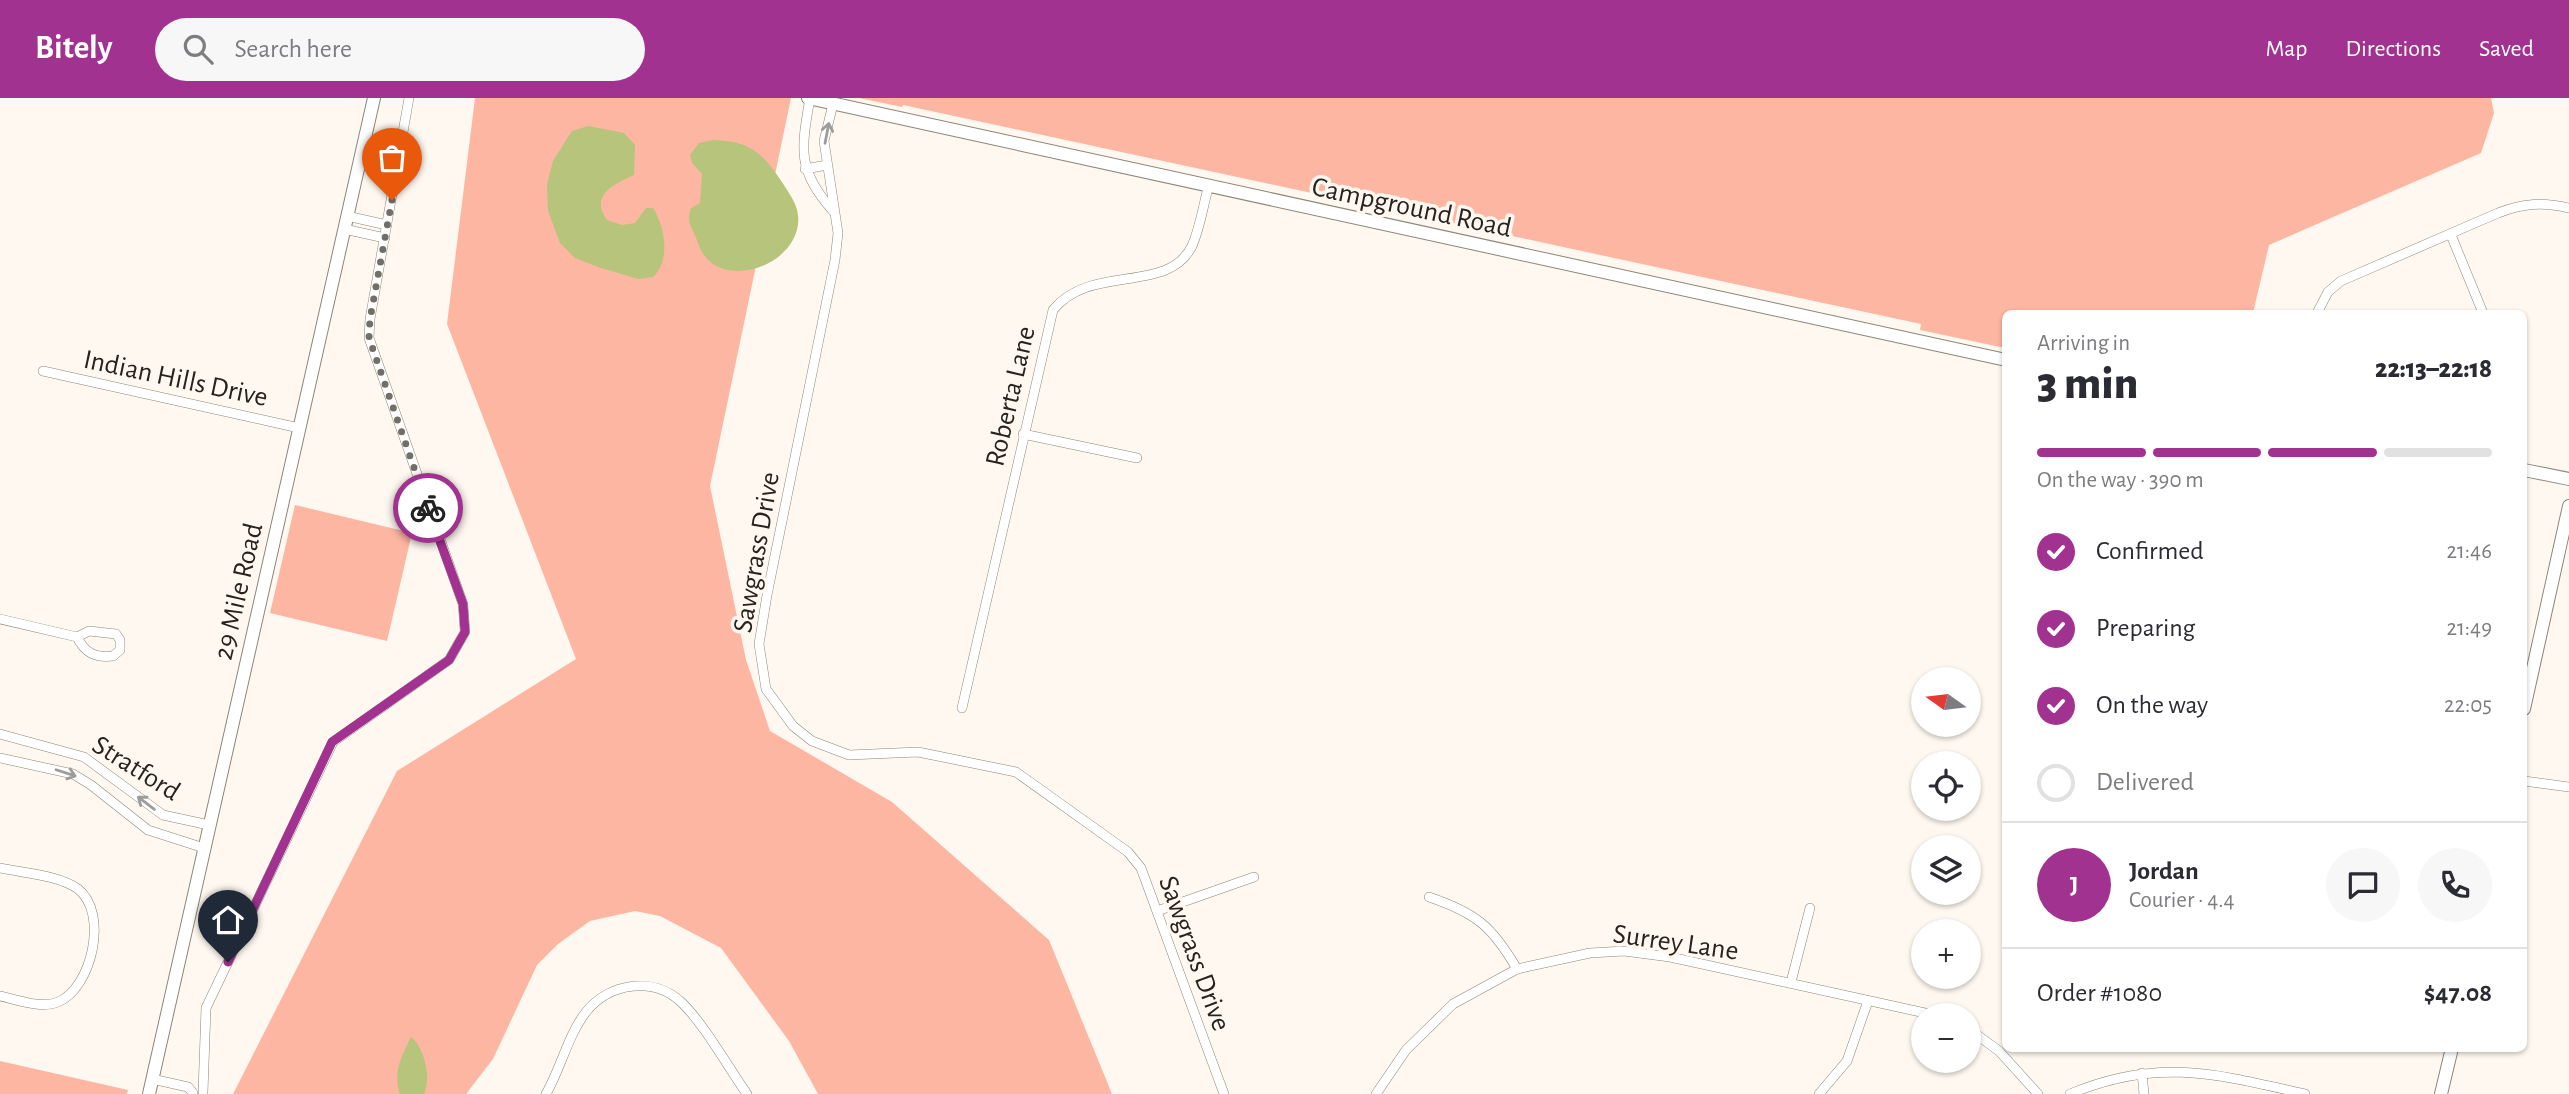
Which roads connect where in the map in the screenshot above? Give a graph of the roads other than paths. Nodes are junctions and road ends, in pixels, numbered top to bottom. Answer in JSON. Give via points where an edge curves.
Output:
{"nodes":[{"id":1,"x":374,"y":98,"type":"edge"},
{"id":2,"x":409,"y":98,"type":"edge"},
{"id":3,"x":809,"y":98,"type":"edge"},
{"id":4,"x":833,"y":104,"type":"junction"},
{"id":5,"x":827,"y":165,"type":"junction"},
{"id":6,"x":805,"y":169,"type":"junction"},
{"id":7,"x":1208,"y":188,"type":"junction"},
{"id":8,"x":2569,"y":208,"type":"edge"},
{"id":9,"x":833,"y":211,"type":"junction"},
{"id":10,"x":347,"y":216,"type":"junction"},
{"id":11,"x":387,"y":225,"type":"junction"},
{"id":12,"x":344,"y":229,"type":"junction"},
{"id":13,"x":2451,"y":235,"type":"junction"},
{"id":14,"x":385,"y":239,"type":"junction"},
{"id":15,"x":2319,"y":310,"type":"edge"},
{"id":16,"x":2482,"y":310,"type":"edge"},
{"id":17,"x":2002,"y":359,"type":"edge"},
{"id":18,"x":43,"y":372,"type":"dead end"},
{"id":19,"x":299,"y":428,"type":"junction"},
{"id":20,"x":1023,"y":435,"type":"junction"},
{"id":21,"x":1138,"y":458,"type":"dead end"},
{"id":22,"x":2527,"y":471,"type":"edge"},
{"id":23,"x":2569,"y":479,"type":"edge"},
{"id":24,"x":2569,"y":506,"type":"edge"},
{"id":25,"x":0,"y":619,"type":"edge"},
{"id":26,"x":77,"y":637,"type":"junction"},
{"id":27,"x":2527,"y":695,"type":"edge"},
{"id":28,"x":962,"y":708,"type":"dead end"},
{"id":29,"x":0,"y":734,"type":"edge"},
{"id":30,"x":0,"y":758,"type":"edge"},
{"id":31,"x":2527,"y":781,"type":"edge"},
{"id":32,"x":2569,"y":787,"type":"edge"},
{"id":33,"x":209,"y":825,"type":"junction"},
{"id":34,"x":204,"y":848,"type":"junction"},
{"id":35,"x":0,"y":868,"type":"edge"},
{"id":36,"x":1254,"y":877,"type":"dead end"},
{"id":37,"x":1429,"y":897,"type":"dead end"},
{"id":38,"x":1810,"y":908,"type":"dead end"},
{"id":39,"x":1157,"y":911,"type":"junction"},
{"id":40,"x":1517,"y":969,"type":"junction"},
{"id":41,"x":1791,"y":982,"type":"junction"},
{"id":42,"x":0,"y":996,"type":"edge"},
{"id":43,"x":1868,"y":1001,"type":"junction"},
{"id":44,"x":1911,"y":1010,"type":"edge"},
{"id":45,"x":1981,"y":1038,"type":"edge"},
{"id":46,"x":2451,"y":1052,"type":"edge"},
{"id":47,"x":2142,"y":1073,"type":"junction"},
{"id":48,"x":152,"y":1079,"type":"junction"},
{"id":49,"x":198,"y":1093,"type":"edge"},
{"id":50,"x":152,"y":1094,"type":"edge"},
{"id":51,"x":546,"y":1094,"type":"edge"},
{"id":52,"x":747,"y":1094,"type":"edge"},
{"id":53,"x":1223,"y":1094,"type":"edge"},
{"id":54,"x":1376,"y":1094,"type":"edge"},
{"id":55,"x":1819,"y":1094,"type":"edge"},
{"id":56,"x":2038,"y":1094,"type":"edge"},
{"id":57,"x":2070,"y":1094,"type":"edge"},
{"id":58,"x":2144,"y":1094,"type":"edge"},
{"id":59,"x":2305,"y":1094,"type":"edge"},
{"id":60,"x":2441,"y":1094,"type":"edge"}],
"edges":[{"from":1,"to":10,"type":"street","name":"29 Mile Road"},
{"from":2,"to":11,"type":"street"},
{"from":3,"to":4,"type":"street","name":"Campground Road"},
{"from":3,"to":6,"type":"street"},
{"from":5,"to":4,"type":"street","name":"Sawgrass Drive","one_way":true,"via":[[824,142]]},
{"from":4,"to":7,"type":"street","name":"Campground Road"},
{"from":5,"to":6,"type":"street"},
{"from":5,"to":9,"type":"street","name":"Sawgrass Drive"},
{"from":6,"to":9,"type":"street"},
{"from":7,"to":17,"type":"street","name":"Campground Road"},
{"from":7,"to":20,"type":"street","name":"Roberta Lane","via":[[1191,247],[1176,265],[1144,277],[1078,289],[1063,297],[1053,310]]},
{"from":8,"to":13,"type":"street","via":[[2523,203]]},
{"from":9,"to":39,"type":"street","name":"Sawgrass Drive","via":[[838,233],[835,260],[760,644],[766,689],[793,726],[830,750],[867,756],[918,752],[1016,772],[1029,779],[1128,852],[1141,868]]},
{"from":10,"to":11,"type":"street"},
{"from":10,"to":12,"type":"street","name":"29 Mile Road"},
{"from":11,"to":14,"type":"street"},
{"from":12,"to":14,"type":"street"},
{"from":12,"to":19,"type":"street","name":"29 Mile Road"},
{"from":13,"to":15,"type":"street","via":[[2341,281],[2328,292]]},
{"from":13,"to":16,"type":"street"},
{"from":14,"to":49,"type":"street","via":[[369,338],[463,604],[465,632],[449,660],[332,742],[206,1008]]},
{"from":18,"to":19,"type":"street","name":"Indian Hills Drive"},
{"from":19,"to":33,"type":"street","name":"29 Mile Road"},
{"from":20,"to":21,"type":"street"},
{"from":20,"to":28,"type":"street","name":"Roberta Lane"},
{"from":22,"to":23,"type":"street"},
{"from":24,"to":27,"type":"street"},
{"from":25,"to":26,"type":"street"},
{"from":26,"to":26,"type":"street","via":[[84,650],[98,656],[113,656],[120,649],[116,634],[89,631]]},
{"from":33,"to":29,"type":"street","name":"Stratford","one_way":true,"via":[[163,815],[84,757]]},
{"from":30,"to":34,"type":"street","name":"Stratford","one_way":true,"via":[[73,775],[148,830]]},
{"from":31,"to":32,"type":"street"},
{"from":33,"to":34,"type":"street","name":"29 Mile Road"},
{"from":34,"to":48,"type":"street","name":"29 Mile Road"},
{"from":35,"to":42,"type":"street","via":[[66,883],[83,894],[95,920],[78,986],[56,1003]]},
{"from":36,"to":39,"type":"street"},
{"from":37,"to":40,"type":"street","via":[[1456,906],[1491,928]]},
{"from":38,"to":41,"type":"street"},
{"from":39,"to":53,"type":"street","name":"Sawgrass Drive"},
{"from":40,"to":41,"type":"street","name":"Surrey Lane","via":[[1590,953],[1625,951]]},
{"from":40,"to":54,"type":"street","name":"Surrey Lane","via":[[1453,1004],[1427,1027]]},
{"from":41,"to":43,"type":"street","name":"Surrey Lane"},
{"from":43,"to":44,"type":"street","name":"Surrey Lane"},
{"from":43,"to":55,"type":"street","via":[[1847,1061]]},
{"from":45,"to":56,"type":"street"},
{"from":46,"to":60,"type":"street"},
{"from":47,"to":57,"type":"street","via":[[2105,1080]]},
{"from":47,"to":58,"type":"street"},
{"from":47,"to":59,"type":"street","via":[[2180,1070]]},
{"from":48,"to":49,"type":"street"},
{"from":48,"to":50,"type":"street","name":"29 Mile Road"},
{"from":51,"to":52,"type":"street","via":[[585,1013],[618,988],[642,986],[663,990],[682,1002]]}]}
